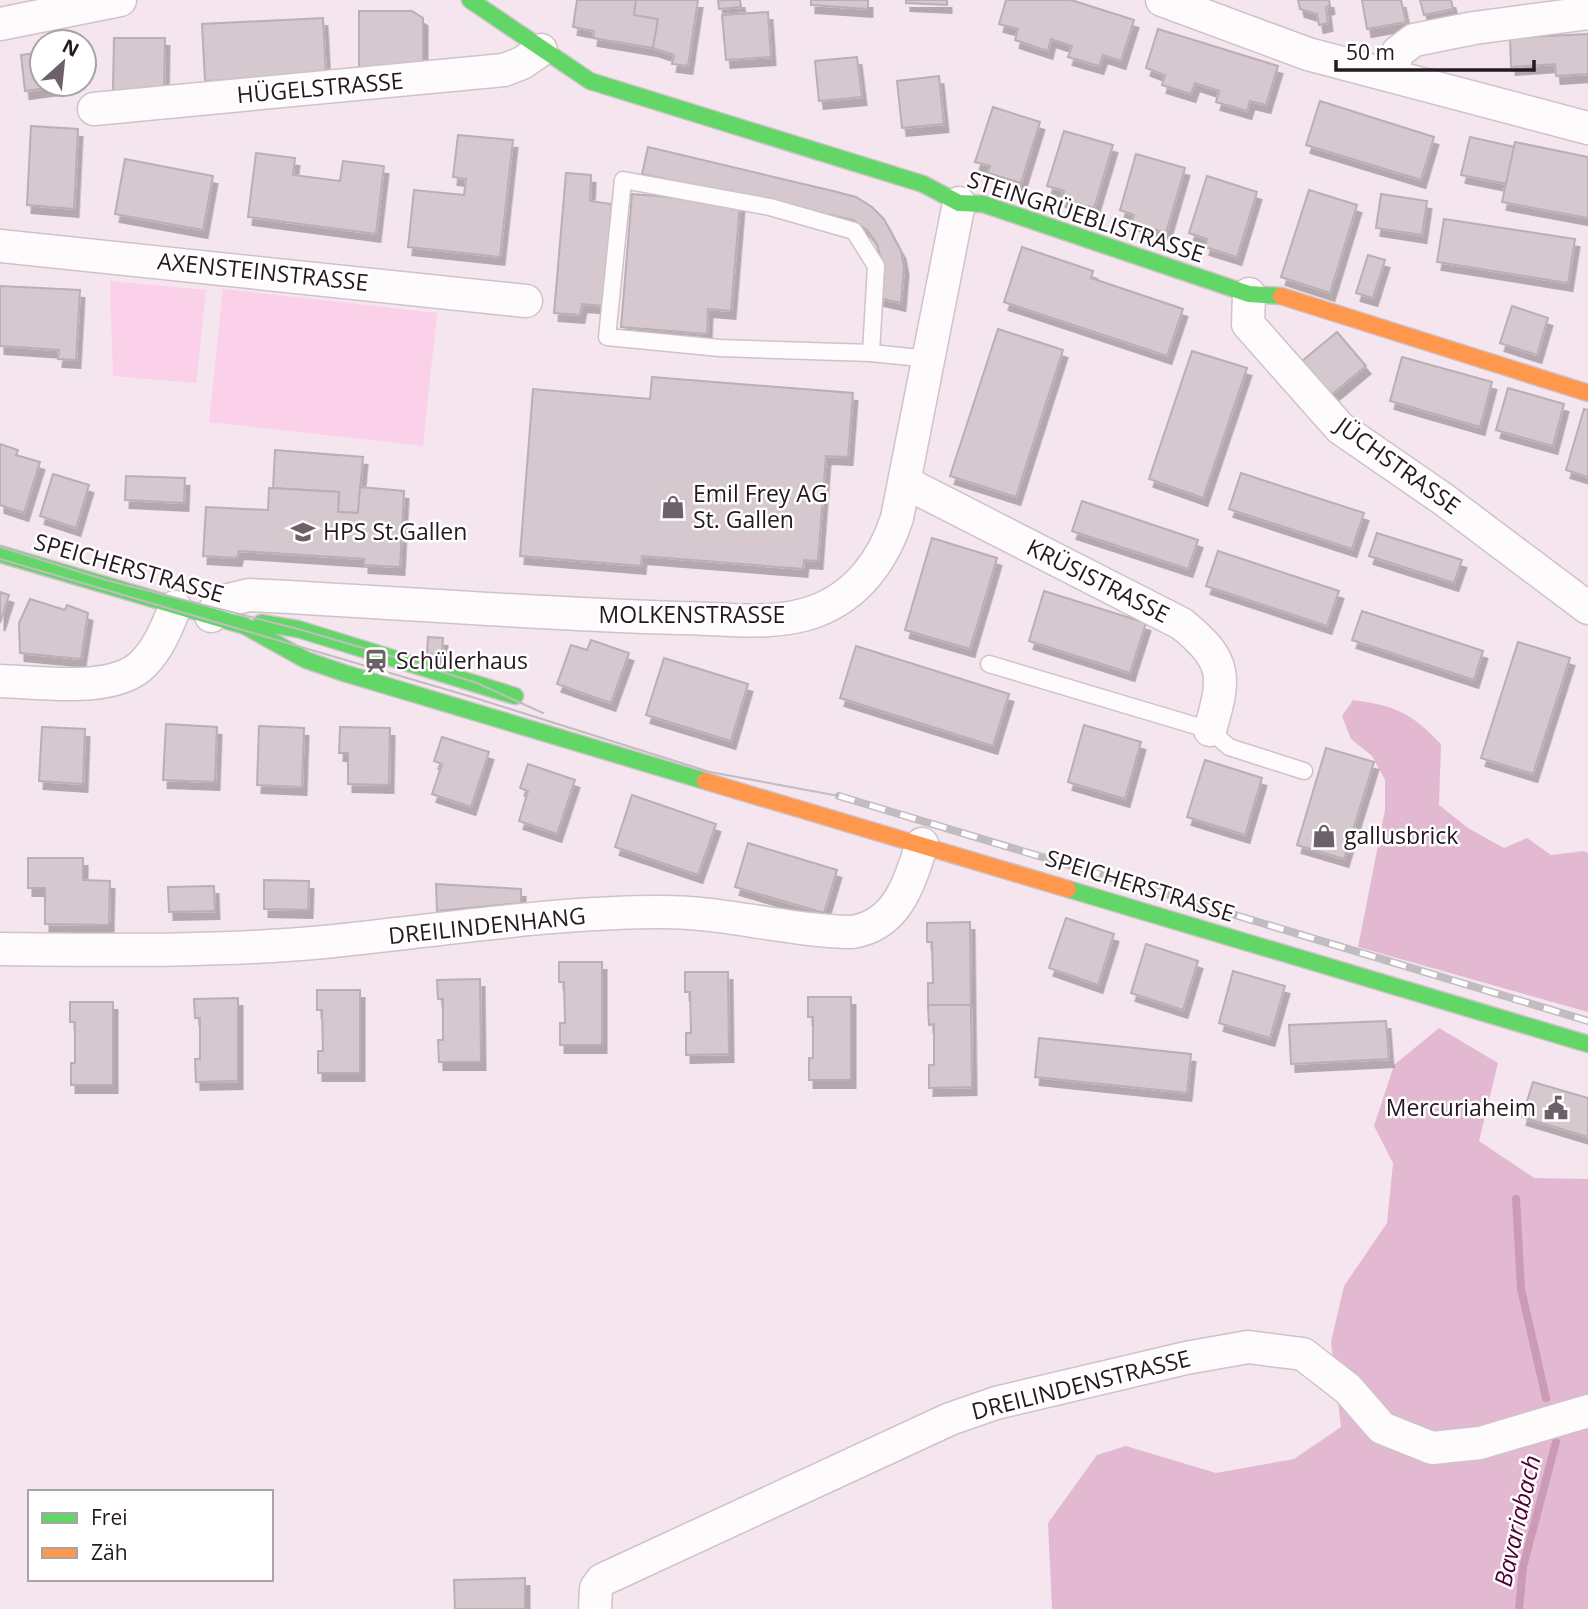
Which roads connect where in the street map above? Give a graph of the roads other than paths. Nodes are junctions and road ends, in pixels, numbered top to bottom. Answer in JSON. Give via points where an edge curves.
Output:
{"nodes":[{"id":1,"x":120,"y":0,"type":"edge"},
{"id":2,"x":470,"y":0,"type":"edge"},
{"id":3,"x":1161,"y":0,"type":"edge"},
{"id":4,"x":1588,"y":13,"type":"edge"},
{"id":5,"x":0,"y":24,"type":"edge"},
{"id":6,"x":541,"y":50,"type":"junction"},
{"id":7,"x":1390,"y":75,"type":"junction"},
{"id":8,"x":94,"y":109,"type":"dead end"},
{"id":9,"x":1588,"y":128,"type":"edge"},
{"id":10,"x":959,"y":203,"type":"junction"},
{"id":11,"x":0,"y":246,"type":"edge"},
{"id":12,"x":1249,"y":294,"type":"junction"},
{"id":13,"x":526,"y":301,"type":"dead end"},
{"id":14,"x":871,"y":352,"type":"junction"},
{"id":15,"x":930,"y":359,"type":"junction"},
{"id":16,"x":1588,"y":393,"type":"edge"},
{"id":17,"x":904,"y":486,"type":"junction"},
{"id":18,"x":0,"y":554,"type":"edge"},
{"id":19,"x":1586,"y":600,"type":"edge"},
{"id":20,"x":175,"y":607,"type":"junction"},
{"id":21,"x":211,"y":616,"type":"junction"},
{"id":22,"x":245,"y":626,"type":"junction"},
{"id":23,"x":989,"y":664,"type":"dead end"},
{"id":24,"x":0,"y":681,"type":"edge"},
{"id":25,"x":533,"y":702,"type":"dead end"},
{"id":26,"x":1210,"y":730,"type":"junction"},
{"id":27,"x":617,"y":738,"type":"dead end"},
{"id":28,"x":679,"y":771,"type":"junction"},
{"id":29,"x":1304,"y":771,"type":"dead end"},
{"id":30,"x":922,"y":844,"type":"junction"},
{"id":31,"x":0,"y":949,"type":"edge"},
{"id":32,"x":1588,"y":1044,"type":"edge"},
{"id":33,"x":1588,"y":1411,"type":"edge"},
{"id":34,"x":595,"y":1609,"type":"edge"}],
"edges":[{"from":1,"to":5,"type":"street"},
{"from":2,"to":6,"type":"main road","name":"STEINGRÜEBLISTRASSE"},
{"from":3,"to":7,"type":"street","via":[[1308,54]]},
{"from":4,"to":7,"type":"street","via":[[1414,40],[1398,52]]},
{"from":6,"to":8,"type":"street","name":"HÜGELSTRASSE","via":[[504,70]]},
{"from":6,"to":10,"type":"main road","name":"STEINGRÜEBLISTRASSE","via":[[590,81],[934,187]]},
{"from":7,"to":9,"type":"street"},
{"from":10,"to":12,"type":"main road","name":"STEINGRÜEBLISTRASSE","via":[[983,204]]},
{"from":10,"to":15,"type":"street","name":"MOLKENSTRASSE"},
{"from":11,"to":13,"type":"street","name":"AXENSTEINSTRASSE"},
{"from":12,"to":16,"type":"main road","name":"STEINGRÜEBLISTRASSE","via":[[1289,297]]},
{"from":12,"to":19,"type":"street","name":"JÜCHSTRASSE","via":[[1248,324],[1340,428]]},
{"from":14,"to":14,"type":"lane","via":[[720,348],[607,337],[623,180],[769,207],[854,231],[876,266]]},
{"from":14,"to":15,"type":"lane"},
{"from":15,"to":17,"type":"street","name":"MOLKENSTRASSE"},
{"from":17,"to":21,"type":"street","name":"MOLKENSTRASSE","via":[[890,539],[860,583],[816,611],[782,619],[629,617],[249,595],[220,602]]},
{"from":17,"to":26,"type":"street","name":"KRÜSISTRASSE","via":[[918,489],[1182,624],[1209,646],[1220,670]]},
{"from":18,"to":20,"type":"main road","name":"SPEICHERSTRASSE"},
{"from":20,"to":21,"type":"main road","name":"SPEICHERSTRASSE"},
{"from":20,"to":24,"type":"street","via":[[158,645],[130,674],[87,683]]},
{"from":21,"to":22,"type":"main road","name":"SPEICHERSTRASSE"},
{"from":22,"to":25,"type":"main road","name":"SPEICHERSTRASSE","via":[[268,622],[298,629]]},
{"from":22,"to":28,"type":"main road","name":"SPEICHERSTRASSE","via":[[306,660],[625,759]]},
{"from":23,"to":26,"type":"lane"},
{"from":26,"to":29,"type":"lane","via":[[1229,747]]},
{"from":27,"to":28,"type":"main road","name":"SPEICHERSTRASSE"},
{"from":28,"to":30,"type":"main road","name":"SPEICHERSTRASSE"},
{"from":30,"to":31,"type":"street","name":"DREILINDENHANG","via":[[893,912],[868,930],[852,932],[703,913],[651,912],[320,942],[128,951]]},
{"from":30,"to":32,"type":"main road","name":"SPEICHERSTRASSE"},
{"from":33,"to":34,"type":"street","name":"DREILINDENSTRASSE","via":[[1480,1443],[1432,1448],[1382,1428],[1348,1389],[1303,1354],[1248,1347],[1186,1358],[996,1403],[950,1419],[602,1580],[596,1588]]}]}
